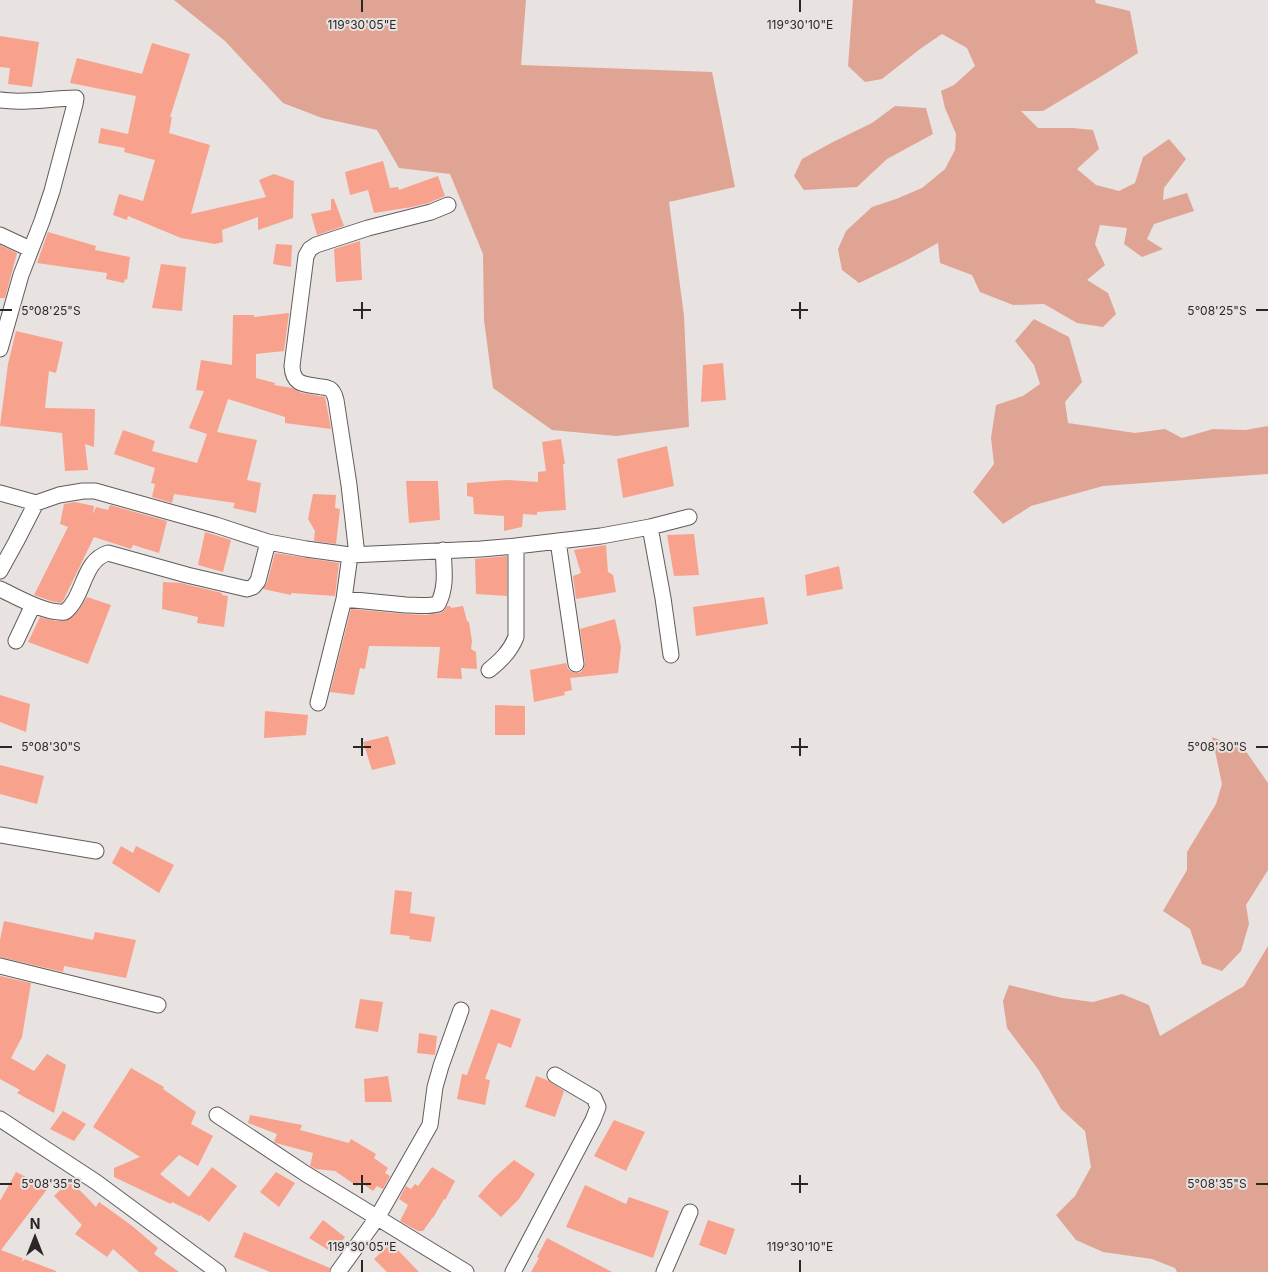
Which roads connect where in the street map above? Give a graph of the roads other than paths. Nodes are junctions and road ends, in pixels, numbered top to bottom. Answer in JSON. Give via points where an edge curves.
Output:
{"nodes":[{"id":1,"x":0,"y":100,"type":"edge"},
{"id":2,"x":448,"y":205,"type":"dead end"},
{"id":3,"x":0,"y":235,"type":"edge"},
{"id":4,"x":30,"y":249,"type":"junction"},
{"id":5,"x":3,"y":323,"type":"edge"},
{"id":6,"x":0,"y":349,"type":"edge"},
{"id":7,"x":0,"y":493,"type":"edge"},
{"id":8,"x":36,"y":503,"type":"junction"},
{"id":9,"x":690,"y":517,"type":"dead end"},
{"id":10,"x":650,"y":527,"type":"junction"},
{"id":11,"x":558,"y":541,"type":"junction"},
{"id":12,"x":268,"y":542,"type":"junction"},
{"id":13,"x":516,"y":546,"type":"junction"},
{"id":14,"x":443,"y":550,"type":"junction"},
{"id":15,"x":354,"y":555,"type":"junction"},
{"id":16,"x":0,"y":571,"type":"edge"},
{"id":17,"x":0,"y":589,"type":"edge"},
{"id":18,"x":344,"y":599,"type":"junction"},
{"id":19,"x":33,"y":605,"type":"junction"},
{"id":20,"x":16,"y":641,"type":"dead end"},
{"id":21,"x":672,"y":655,"type":"dead end"},
{"id":22,"x":576,"y":664,"type":"dead end"},
{"id":23,"x":489,"y":670,"type":"dead end"},
{"id":24,"x":318,"y":703,"type":"dead end"},
{"id":25,"x":0,"y":835,"type":"edge"},
{"id":26,"x":96,"y":851,"type":"dead end"},
{"id":27,"x":0,"y":966,"type":"edge"},
{"id":28,"x":158,"y":1005,"type":"dead end"},
{"id":29,"x":461,"y":1010,"type":"dead end"},
{"id":30,"x":555,"y":1075,"type":"dead end"},
{"id":31,"x":217,"y":1115,"type":"dead end"},
{"id":32,"x":0,"y":1119,"type":"edge"},
{"id":33,"x":690,"y":1212,"type":"dead end"},
{"id":34,"x":377,"y":1218,"type":"junction"},
{"id":35,"x":218,"y":1272,"type":"edge"},
{"id":36,"x":338,"y":1272,"type":"edge"},
{"id":37,"x":466,"y":1272,"type":"edge"},
{"id":38,"x":513,"y":1272,"type":"edge"},
{"id":39,"x":664,"y":1272,"type":"edge"}],
"edges":[{"from":1,"to":4,"type":"street","via":[[23,102],[76,98],[52,191]]},
{"from":2,"to":15,"type":"street","via":[[316,245],[306,256],[292,374],[300,383],[329,388],[336,400],[349,485]]},
{"from":3,"to":4,"type":"street"},
{"from":4,"to":5,"type":"street"},
{"from":5,"to":6,"type":"street"},
{"from":7,"to":8,"type":"street"},
{"from":8,"to":12,"type":"street","via":[[59,495],[94,491]]},
{"from":8,"to":16,"type":"street"},
{"from":9,"to":10,"type":"street"},
{"from":10,"to":11,"type":"street"},
{"from":10,"to":21,"type":"street"},
{"from":11,"to":13,"type":"street"},
{"from":11,"to":22,"type":"street"},
{"from":12,"to":15,"type":"street"},
{"from":12,"to":19,"type":"street","via":[[258,582],[253,588],[221,583],[108,552],[93,561],[65,612]]},
{"from":13,"to":14,"type":"street"},
{"from":13,"to":23,"type":"street","via":[[516,637],[512,647]]},
{"from":14,"to":15,"type":"street"},
{"from":14,"to":18,"type":"street","via":[[445,579],[438,604],[406,605]]},
{"from":15,"to":18,"type":"street"},
{"from":17,"to":19,"type":"street"},
{"from":18,"to":24,"type":"street"},
{"from":19,"to":20,"type":"street"},
{"from":25,"to":26,"type":"street"},
{"from":27,"to":28,"type":"street"},
{"from":29,"to":34,"type":"street","via":[[435,1087],[430,1125]]},
{"from":30,"to":38,"type":"street","via":[[594,1098],[598,1107]]},
{"from":31,"to":34,"type":"street"},
{"from":32,"to":35,"type":"street","via":[[96,1182]]},
{"from":33,"to":39,"type":"street"},
{"from":34,"to":36,"type":"street"},
{"from":34,"to":37,"type":"street"}]}
